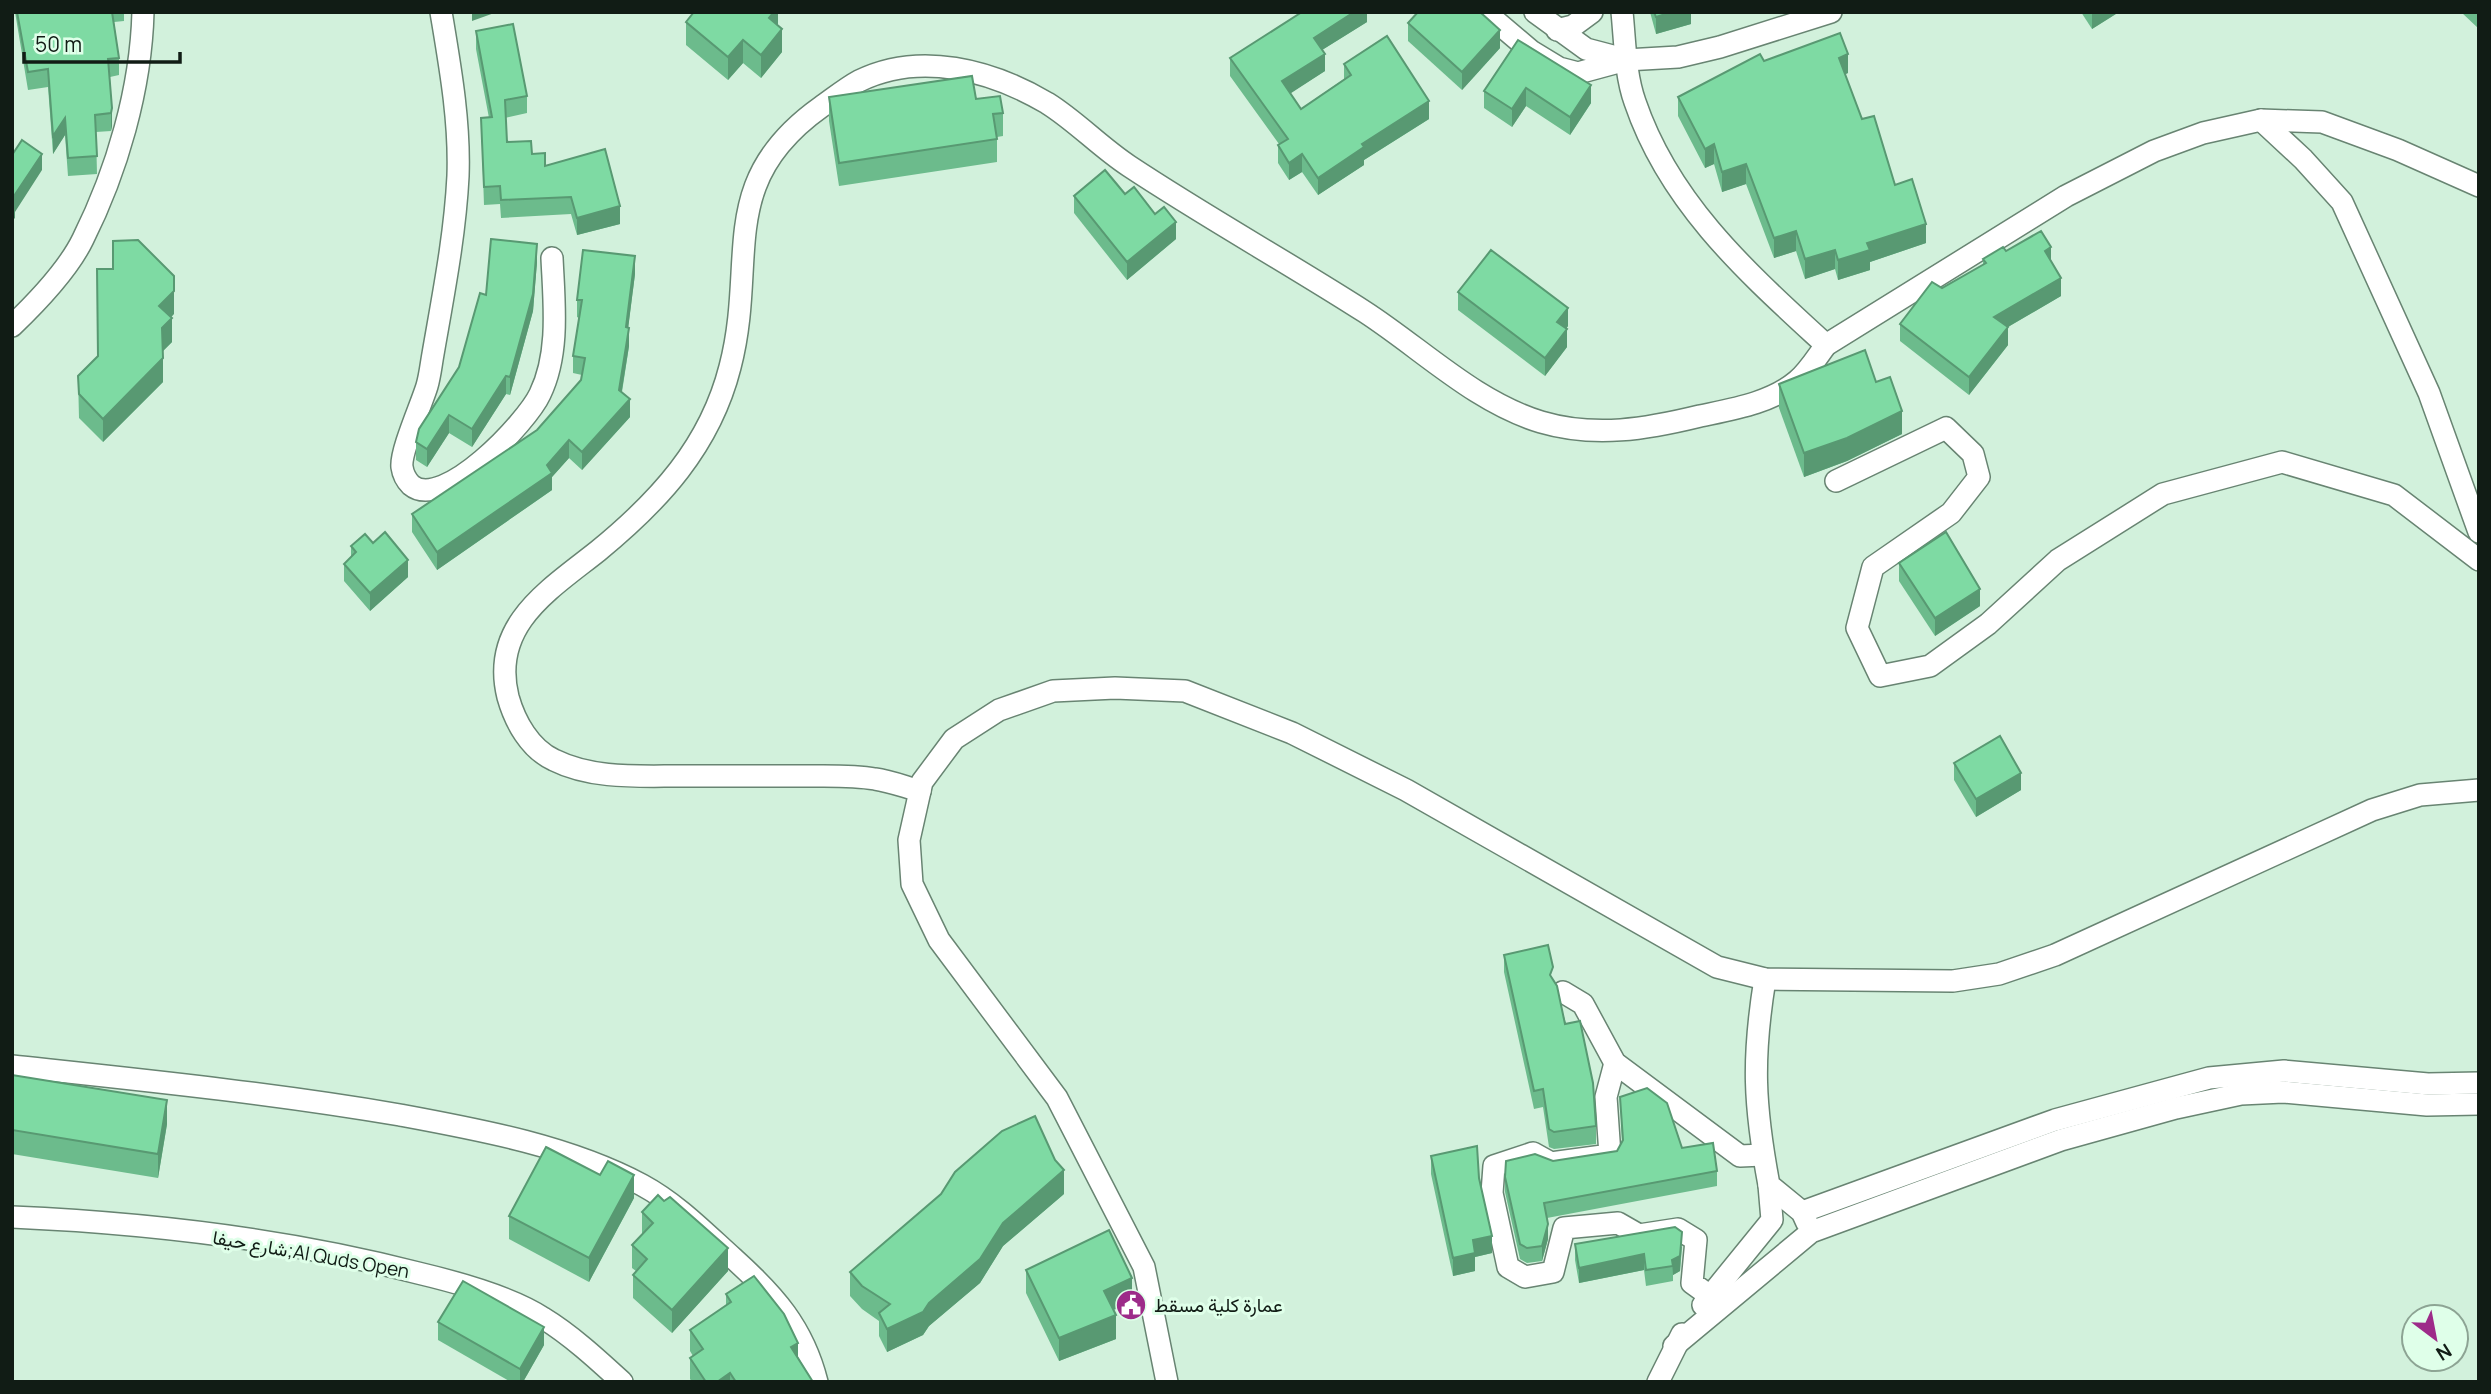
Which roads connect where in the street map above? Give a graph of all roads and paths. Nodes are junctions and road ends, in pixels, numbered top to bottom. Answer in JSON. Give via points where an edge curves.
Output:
{"nodes":[{"id":1,"x":143,"y":12,"type":"edge"},
{"id":2,"x":441,"y":12,"type":"edge"},
{"id":3,"x":1485,"y":12,"type":"edge"},
{"id":4,"x":1535,"y":12,"type":"edge"},
{"id":5,"x":1591,"y":12,"type":"edge"},
{"id":6,"x":1622,"y":12,"type":"edge"},
{"id":7,"x":1830,"y":12,"type":"edge"},
{"id":8,"x":1557,"y":30,"type":"junction"},
{"id":9,"x":1626,"y":60,"type":"junction"},
{"id":10,"x":2261,"y":120,"type":"junction"},
{"id":11,"x":2479,"y":186,"type":"edge"},
{"id":12,"x":552,"y":258,"type":"dead end"},
{"id":13,"x":12,"y":327,"type":"edge"},
{"id":14,"x":1826,"y":345,"type":"junction"},
{"id":15,"x":1836,"y":481,"type":"dead end"},
{"id":16,"x":2466,"y":495,"type":"junction"},
{"id":17,"x":2479,"y":532,"type":"edge"},
{"id":18,"x":2444,"y":533,"type":"junction"},
{"id":19,"x":2479,"y":560,"type":"edge"},
{"id":20,"x":2479,"y":790,"type":"edge"},
{"id":21,"x":920,"y":791,"type":"junction"},
{"id":22,"x":1765,"y":979,"type":"junction"},
{"id":23,"x":1563,"y":992,"type":"dead end"},
{"id":24,"x":1615,"y":1063,"type":"junction"},
{"id":25,"x":12,"y":1066,"type":"edge"},
{"id":26,"x":2479,"y":1083,"type":"edge"},
{"id":27,"x":2479,"y":1104,"type":"edge"},
{"id":28,"x":1763,"y":1155,"type":"junction"},
{"id":29,"x":1769,"y":1185,"type":"junction"},
{"id":30,"x":1802,"y":1212,"type":"junction"},
{"id":31,"x":12,"y":1217,"type":"edge"},
{"id":32,"x":1811,"y":1232,"type":"junction"},
{"id":33,"x":1710,"y":1296,"type":"junction"},
{"id":34,"x":1674,"y":1346,"type":"junction"},
{"id":35,"x":622,"y":1382,"type":"edge"},
{"id":36,"x":817,"y":1382,"type":"edge"},
{"id":37,"x":1167,"y":1382,"type":"edge"},
{"id":38,"x":1658,"y":1382,"type":"edge"}],
"edges":[{"from":1,"to":13,"type":"street","via":[[134,89],[113,169],[82,242]]},
{"from":2,"to":12,"type":"street","via":[[455,97],[458,175],[447,278],[427,384],[401,465],[406,481],[416,488],[444,488],[465,476],[540,396],[555,324]]},
{"from":3,"to":9,"type":"street","via":[[1559,68],[1578,73]]},
{"from":4,"to":8,"type":"street"},
{"from":5,"to":8,"type":"street","via":[[1573,26]]},
{"from":6,"to":9,"type":"street"},
{"from":7,"to":9,"type":"street","via":[[1678,57]]},
{"from":8,"to":9,"type":"street","via":[[1586,49]]},
{"from":9,"to":14,"type":"street","via":[[1634,100],[1657,153],[1700,221]]},
{"from":10,"to":11,"type":"street","via":[[2322,122]]},
{"from":10,"to":14,"type":"street","via":[[2203,133],[2154,151],[2066,196]]},
{"from":10,"to":16,"type":"street","via":[[2342,202],[2429,393]]},
{"from":14,"to":21,"type":"street","via":[[1798,380],[1770,398],[1729,410],[1607,433],[1541,422],[1491,400],[1366,313],[1123,162],[1047,103],[997,80],[944,65],[922,64],[855,83],[780,141],[762,168],[750,197],[744,232],[740,309],[730,369],[710,422],[678,477],[527,611],[508,641],[506,691],[515,719],[530,741],[548,758],[577,769],[622,776],[851,777]]},
{"from":15,"to":18,"type":"street","via":[[1945,428],[1973,454],[1979,477],[1951,513],[1873,567],[1857,628],[1880,676],[1930,666],[1988,624],[2058,560],[2163,494],[2282,463],[2394,495]]},
{"from":16,"to":17,"type":"street"},
{"from":16,"to":18,"type":"street","via":[[2462,515]]},
{"from":18,"to":19,"type":"street"},
{"from":20,"to":22,"type":"street","via":[[2420,795],[2372,810],[2055,955],[1999,974],[1953,981]]},
{"from":21,"to":22,"type":"street","via":[[954,740],[999,710],[1053,691],[1185,691],[1292,733],[1406,790],[1717,967]]},
{"from":21,"to":37,"type":"street","via":[[909,840],[912,884],[939,940],[1057,1098],[1138,1255]]},
{"from":22,"to":28,"type":"street","via":[[1754,1079]]},
{"from":23,"to":24,"type":"street","via":[[1583,1004]]},
{"from":24,"to":28,"type":"street","via":[[1740,1156]]},
{"from":24,"to":33,"type":"street","via":[[1606,1097],[1610,1155],[1551,1163],[1534,1153],[1494,1166],[1492,1193],[1508,1267],[1525,1277],[1553,1272],[1564,1227],[1618,1223],[1639,1235],[1678,1229],[1696,1240],[1692,1283]]},
{"from":25,"to":36,"type":"street","via":[[285,1096],[470,1128],[579,1158],[642,1185],[684,1213],[755,1278],[786,1312],[808,1350]]},
{"from":26,"to":30,"type":"street","via":[[2428,1084],[2284,1071],[2209,1078],[2055,1119]]},
{"from":27,"to":32,"type":"street","via":[[2427,1105],[2283,1092],[2214,1098],[2061,1140]]},
{"from":28,"to":29,"type":"street"},
{"from":29,"to":30,"type":"street"},
{"from":29,"to":33,"type":"street","via":[[1772,1220]]},
{"from":30,"to":32,"type":"street"},
{"from":31,"to":35,"type":"street","name":"شارع حيفا;Al Quds Open","via":[[255,1240],[372,1261],[461,1284],[542,1317]]},
{"from":32,"to":34,"type":"street"},
{"from":33,"to":34,"type":"street"},
{"from":34,"to":38,"type":"street"}]}
